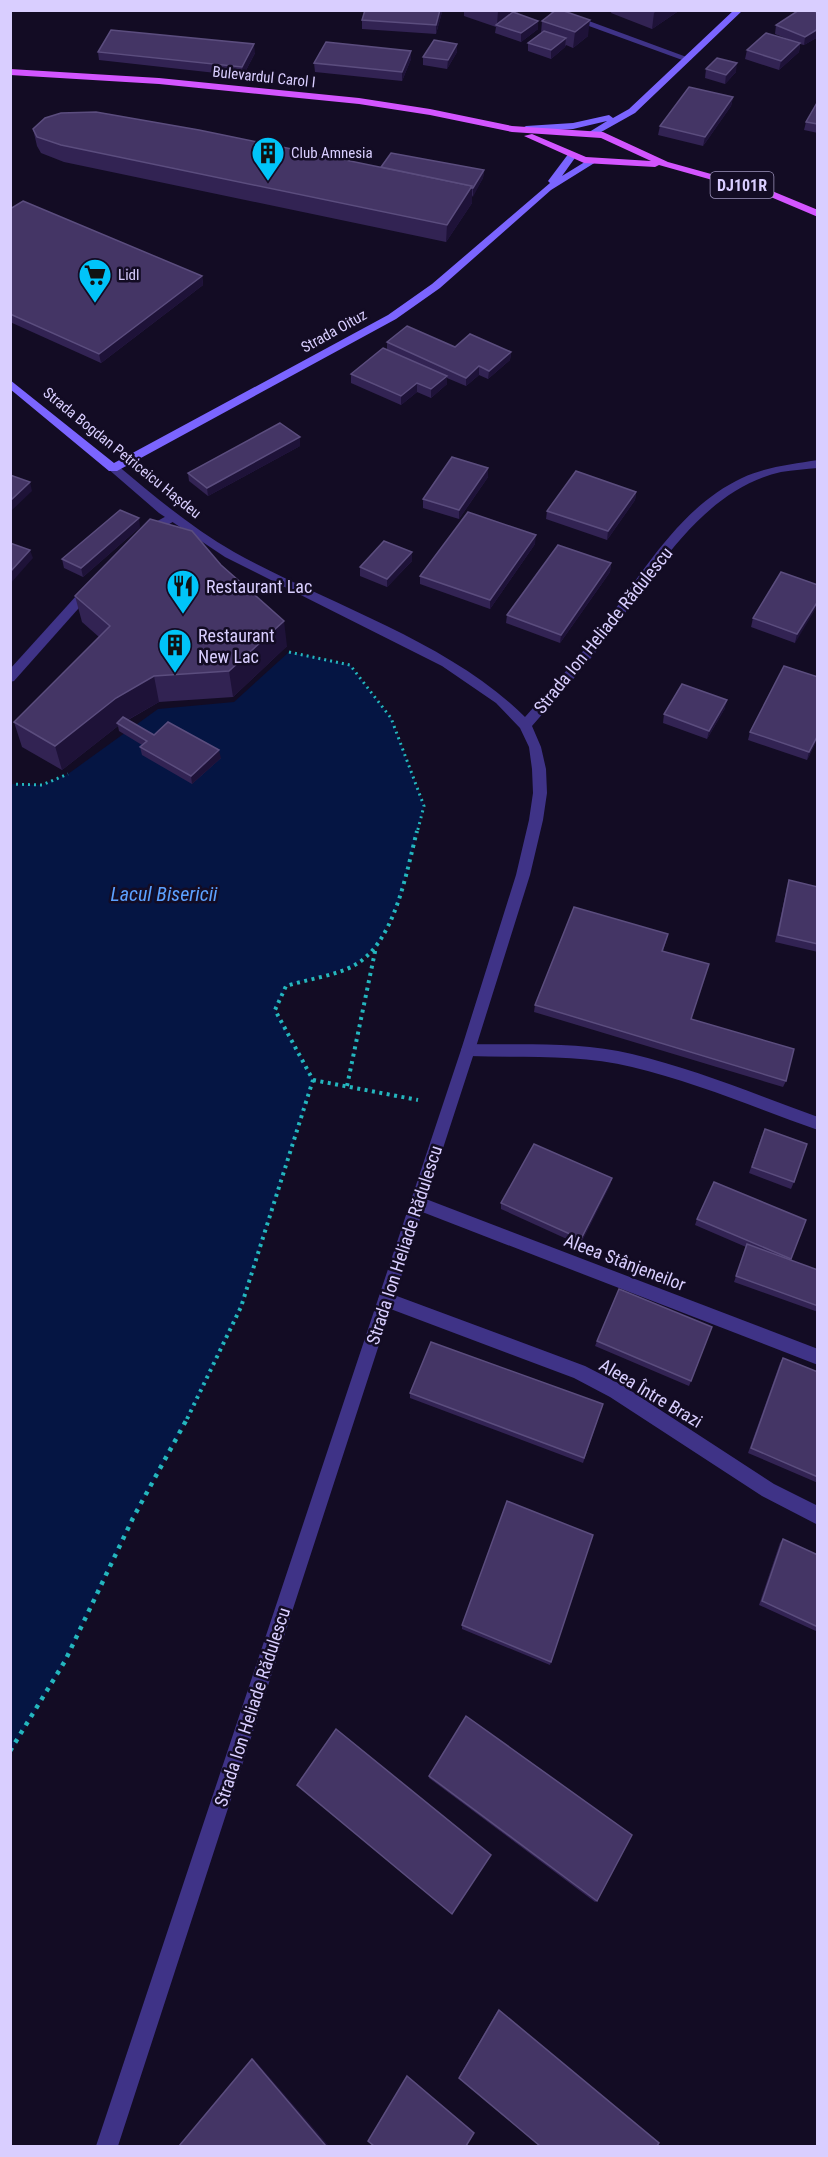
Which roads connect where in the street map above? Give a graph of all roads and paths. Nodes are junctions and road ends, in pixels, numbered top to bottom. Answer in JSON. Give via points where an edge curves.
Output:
{"nodes":[{"id":1,"x":549,"y":10,"type":"edge"},
{"id":2,"x":739,"y":10,"type":"edge"},
{"id":3,"x":688,"y":59,"type":"junction"},
{"id":4,"x":10,"y":72,"type":"edge"},
{"id":5,"x":632,"y":111,"type":"junction"},
{"id":6,"x":512,"y":129,"type":"junction"},
{"id":7,"x":587,"y":134,"type":"junction"},
{"id":8,"x":616,"y":141,"type":"junction"},
{"id":9,"x":570,"y":153,"type":"junction"},
{"id":10,"x":605,"y":161,"type":"junction"},
{"id":11,"x":591,"y":162,"type":"junction"},
{"id":12,"x":664,"y":164,"type":"junction"},
{"id":13,"x":548,"y":188,"type":"junction"},
{"id":14,"x":818,"y":214,"type":"edge"},
{"id":15,"x":10,"y":383,"type":"edge"},
{"id":16,"x":818,"y":465,"type":"edge"},
{"id":17,"x":113,"y":468,"type":"junction"},
{"id":18,"x":172,"y":517,"type":"junction"},
{"id":19,"x":132,"y":544,"type":"edge"},
{"id":20,"x":103,"y":574,"type":"edge"},
{"id":21,"x":289,"y":652,"type":"dead end"},
{"id":22,"x":10,"y":678,"type":"edge"},
{"id":23,"x":525,"y":725,"type":"junction"},
{"id":24,"x":68,"y":774,"type":"dead end"},
{"id":25,"x":10,"y":784,"type":"edge"},
{"id":26,"x":377,"y":946,"type":"junction"},
{"id":27,"x":468,"y":1050,"type":"junction"},
{"id":28,"x":313,"y":1080,"type":"junction"},
{"id":29,"x":347,"y":1086,"type":"junction"},
{"id":30,"x":450,"y":1106,"type":"junction"},
{"id":31,"x":818,"y":1124,"type":"edge"},
{"id":32,"x":418,"y":1203,"type":"junction"},
{"id":33,"x":386,"y":1300,"type":"junction"},
{"id":34,"x":818,"y":1357,"type":"edge"},
{"id":35,"x":818,"y":1516,"type":"edge"},
{"id":36,"x":10,"y":1751,"type":"edge"},
{"id":37,"x":107,"y":2146,"type":"edge"}],
"edges":[{"from":1,"to":3,"type":"street"},
{"from":2,"to":3,"type":"main road"},
{"from":3,"to":5,"type":"main road"},
{"from":4,"to":6,"type":"main road","name":"Bulevardul Carol I","via":[[159,81],[359,101]]},
{"from":5,"to":6,"type":"main road","via":[[573,126]]},
{"from":5,"to":7,"type":"main road"},
{"from":5,"to":8,"type":"main road"},
{"from":6,"to":7,"type":"main road","name":"Bulevardul Carol I"},
{"from":6,"to":9,"type":"main road","name":"Bulevardul Carol I"},
{"from":7,"to":8,"type":"main road","name":"Bulevardul Carol I"},
{"from":7,"to":9,"type":"main road","via":[[570,141]]},
{"from":8,"to":10,"type":"main road","via":[[620,152]]},
{"from":8,"to":12,"type":"main road","name":"Bulevardul Carol I","number":"DJ101R"},
{"from":9,"to":11,"type":"main road","name":"Bulevardul Carol I"},
{"from":9,"to":13,"type":"main road","name":"Strada Oituz"},
{"from":10,"to":11,"type":"main road","name":"Bulevardul Carol I"},
{"from":10,"to":12,"type":"main road","name":"Bulevardul Carol I","number":"DJ101R"},
{"from":11,"to":13,"type":"main road","name":"Strada Oituz"},
{"from":12,"to":14,"type":"main road","name":"Bulevardul Carol I","number":"DJ101R","via":[[768,193]]},
{"from":13,"to":17,"type":"main road","name":"Strada Oituz","via":[[417,301]]},
{"from":15,"to":17,"type":"main road","name":"Strada Bogdan Petriceicu Hașdeu"},
{"from":16,"to":23,"type":"street","name":"Strada Ion Heliade Rădulescu","via":[[750,479],[717,496],[692,518],[598,642]]},
{"from":17,"to":18,"type":"street","name":"Strada Bogdan Petriceicu Hașdeu"},
{"from":18,"to":19,"type":"street"},
{"from":18,"to":23,"type":"street","name":"Strada Bogdan Petriceicu Hașdeu","via":[[263,573],[446,663],[500,700]]},
{"from":20,"to":22,"type":"street"},
{"from":21,"to":26,"type":"path","via":[[350,665],[391,718],[424,806],[399,901]]},
{"from":23,"to":27,"type":"street","name":"Strada Ion Heliade Rădulescu","via":[[535,747],[539,770],[536,820],[523,875]]},
{"from":24,"to":25,"type":"path","via":[[42,785]]},
{"from":26,"to":28,"type":"path","via":[[353,966],[286,986],[278,1002],[275,1010]]},
{"from":26,"to":29,"type":"path"},
{"from":27,"to":30,"type":"street","name":"Strada Ion Heliade Rădulescu"},
{"from":27,"to":31,"type":"street","via":[[588,1054],[631,1060]]},
{"from":28,"to":29,"type":"path"},
{"from":28,"to":36,"type":"path","via":[[241,1307],[65,1661]]},
{"from":29,"to":30,"type":"path"},
{"from":30,"to":32,"type":"street","name":"Strada Ion Heliade Rădulescu"},
{"from":32,"to":33,"type":"street","name":"Strada Ion Heliade Rădulescu"},
{"from":32,"to":34,"type":"street","name":"Aleea Stânjeneilor"},
{"from":33,"to":35,"type":"street","name":"Aleea Între Brazi","via":[[579,1372],[616,1390],[768,1490]]},
{"from":33,"to":37,"type":"street","name":"Strada Ion Heliade Rădulescu"}]}
